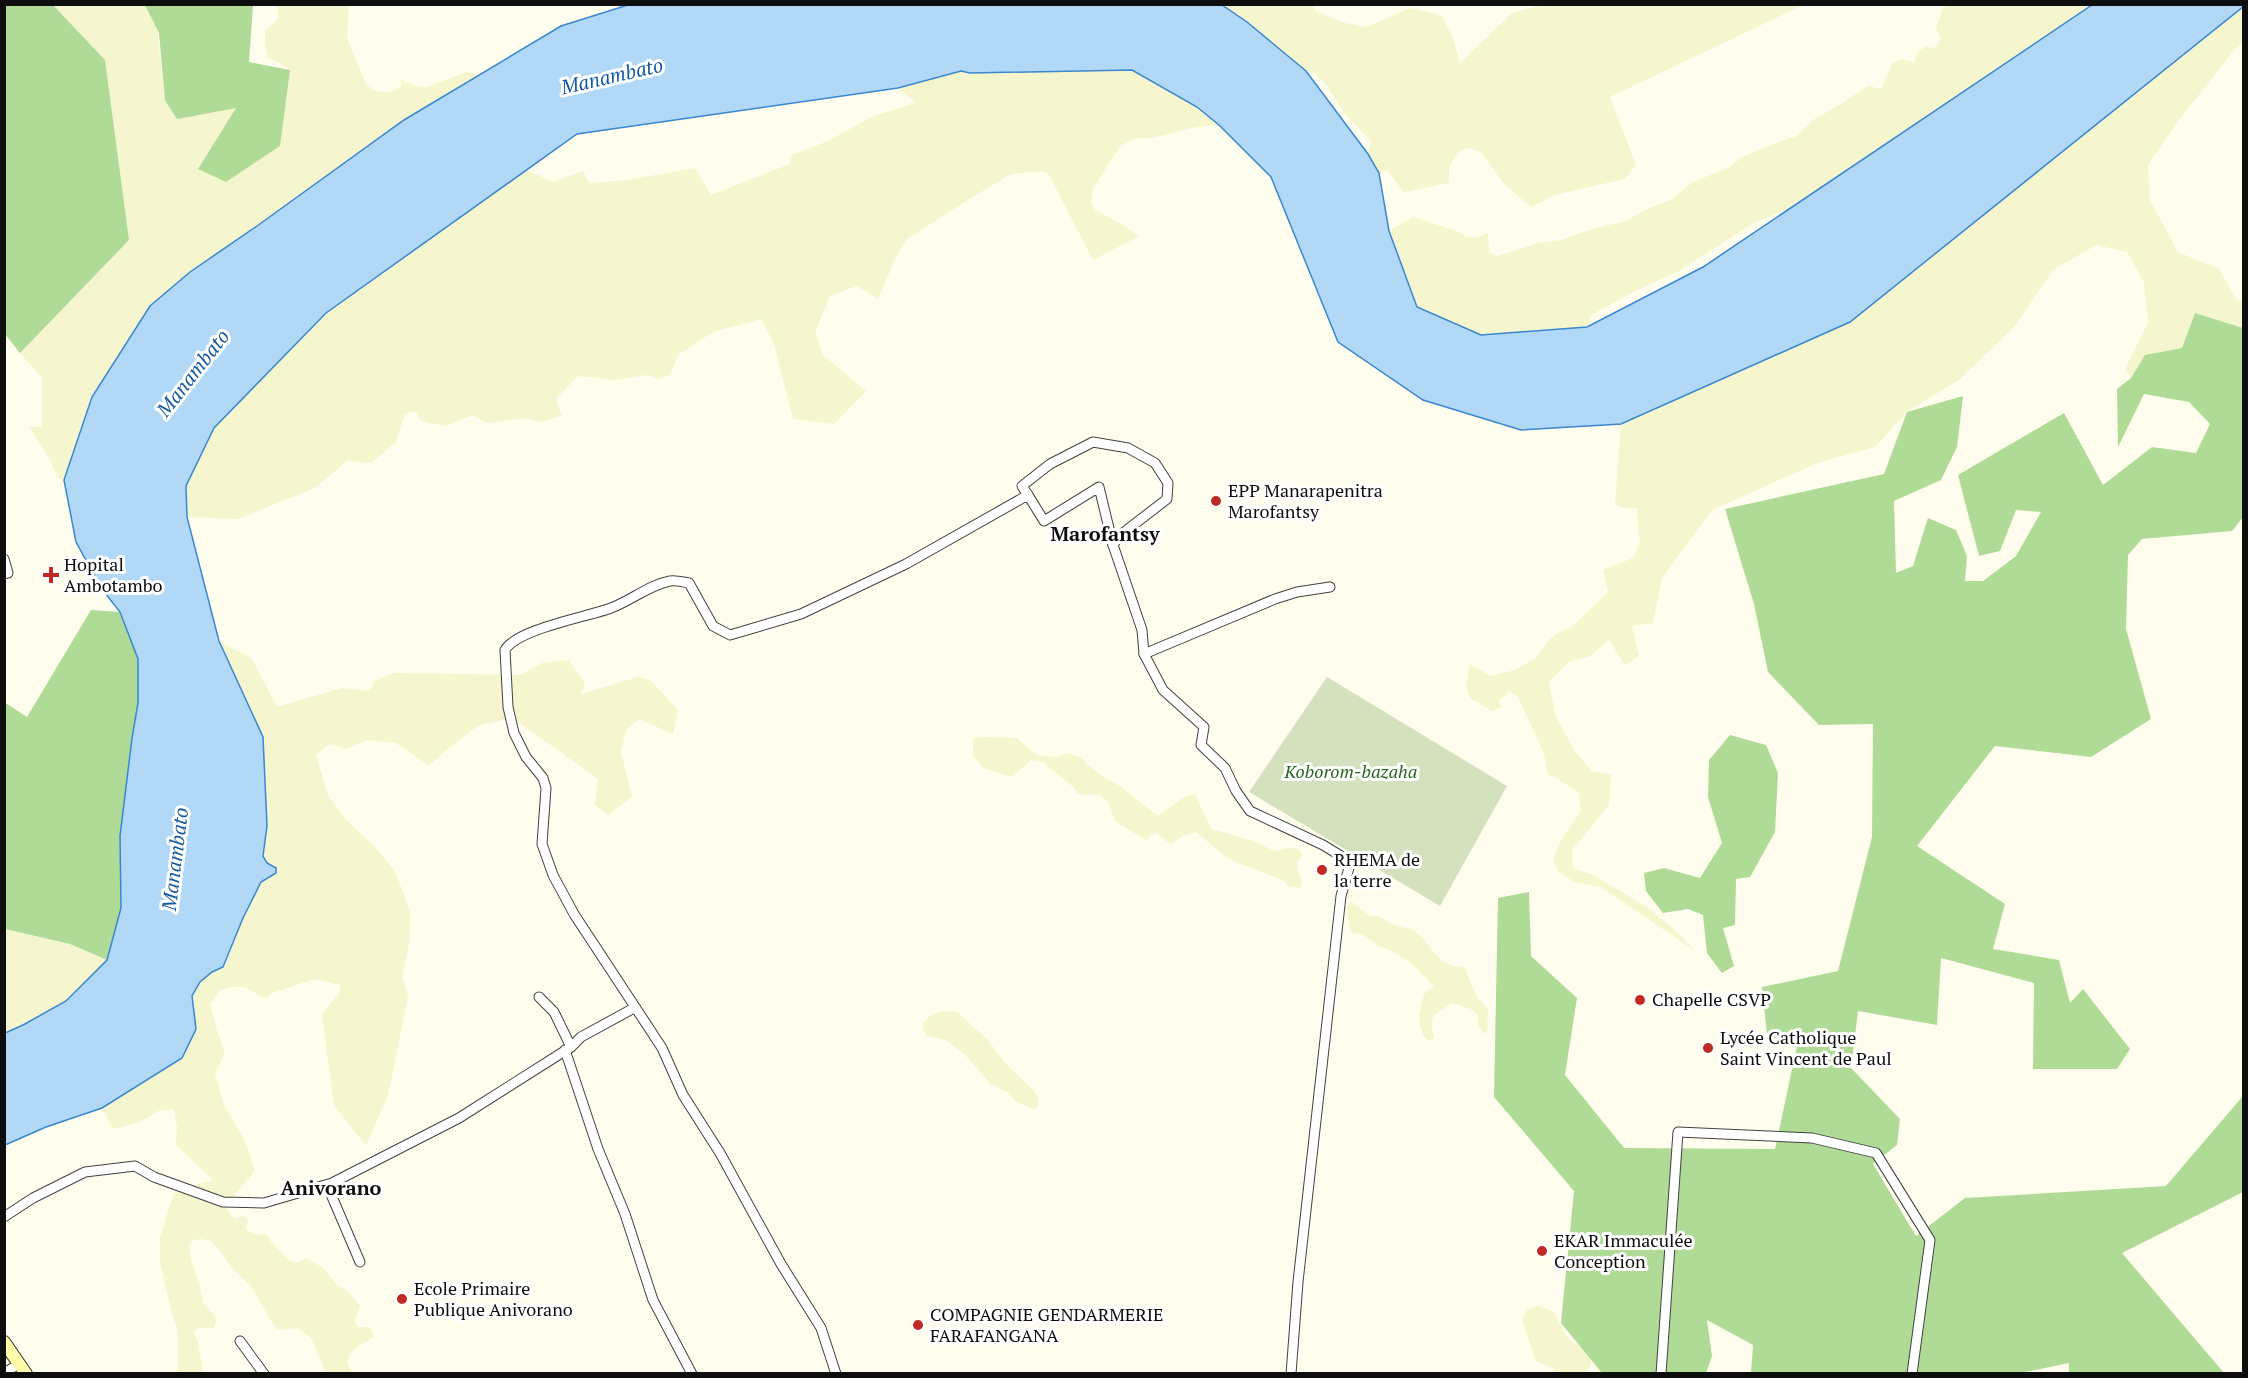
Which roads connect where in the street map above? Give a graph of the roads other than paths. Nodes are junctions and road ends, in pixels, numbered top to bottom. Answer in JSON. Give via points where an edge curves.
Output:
{"nodes":[{"id":1,"x":1028,"y":495,"type":"junction"},
{"id":2,"x":1113,"y":545,"type":"junction"},
{"id":3,"x":4,"y":559,"type":"edge"},
{"id":4,"x":4,"y":574,"type":"edge"},
{"id":5,"x":1330,"y":587,"type":"dead end"},
{"id":6,"x":1144,"y":654,"type":"junction"},
{"id":7,"x":539,"y":997,"type":"dead end"},
{"id":8,"x":634,"y":1008,"type":"junction"},
{"id":9,"x":568,"y":1049,"type":"junction"},
{"id":10,"x":327,"y":1185,"type":"junction"},
{"id":11,"x":4,"y":1217,"type":"edge"},
{"id":12,"x":360,"y":1262,"type":"dead end"},
{"id":13,"x":240,"y":1341,"type":"dead end"},
{"id":14,"x":4,"y":1342,"type":"edge"},
{"id":15,"x":22,"y":1369,"type":"edge"},
{"id":16,"x":4,"y":1373,"type":"edge"},
{"id":17,"x":264,"y":1374,"type":"edge"},
{"id":18,"x":692,"y":1374,"type":"edge"},
{"id":19,"x":836,"y":1374,"type":"edge"},
{"id":20,"x":1291,"y":1374,"type":"edge"},
{"id":21,"x":1661,"y":1374,"type":"edge"},
{"id":22,"x":1912,"y":1374,"type":"edge"}],
"edges":[{"from":1,"to":2,"type":"street","via":[[1044,521],[1099,487]]},
{"from":1,"to":2,"type":"street","via":[[1022,486],[1050,464],[1093,441],[1128,448],[1155,463],[1168,483],[1167,499]]},
{"from":1,"to":8,"type":"street","via":[[906,564],[801,614],[730,635],[713,626],[689,583],[673,580],[655,585],[613,608],[534,631],[509,643],[505,650],[512,724],[525,757],[543,778],[546,788],[542,844],[574,914]]},
{"from":2,"to":6,"type":"street","via":[[1142,630]]},
{"from":3,"to":4,"type":"street","via":[[8,573]]},
{"from":5,"to":6,"type":"street","via":[[1275,599]]},
{"from":6,"to":20,"type":"street","via":[[1163,690],[1204,727],[1201,745],[1225,768],[1250,811],[1323,845],[1346,859],[1348,868],[1341,896]]},
{"from":7,"to":9,"type":"street","via":[[554,1012]]},
{"from":8,"to":9,"type":"street","via":[[581,1037]]},
{"from":8,"to":19,"type":"street","via":[[662,1048],[682,1095],[821,1328]]},
{"from":9,"to":10,"type":"street","via":[[459,1118]]},
{"from":9,"to":18,"type":"street","via":[[598,1149],[625,1214],[653,1300]]},
{"from":10,"to":11,"type":"street","via":[[264,1203],[223,1202],[135,1166],[85,1172]]},
{"from":10,"to":12,"type":"street"},
{"from":13,"to":17,"type":"street"},
{"from":14,"to":15,"type":"main road"},
{"from":15,"to":16,"type":"street"},
{"from":21,"to":22,"type":"street","via":[[1678,1132],[1812,1138],[1876,1153],[1930,1240]]}]}
